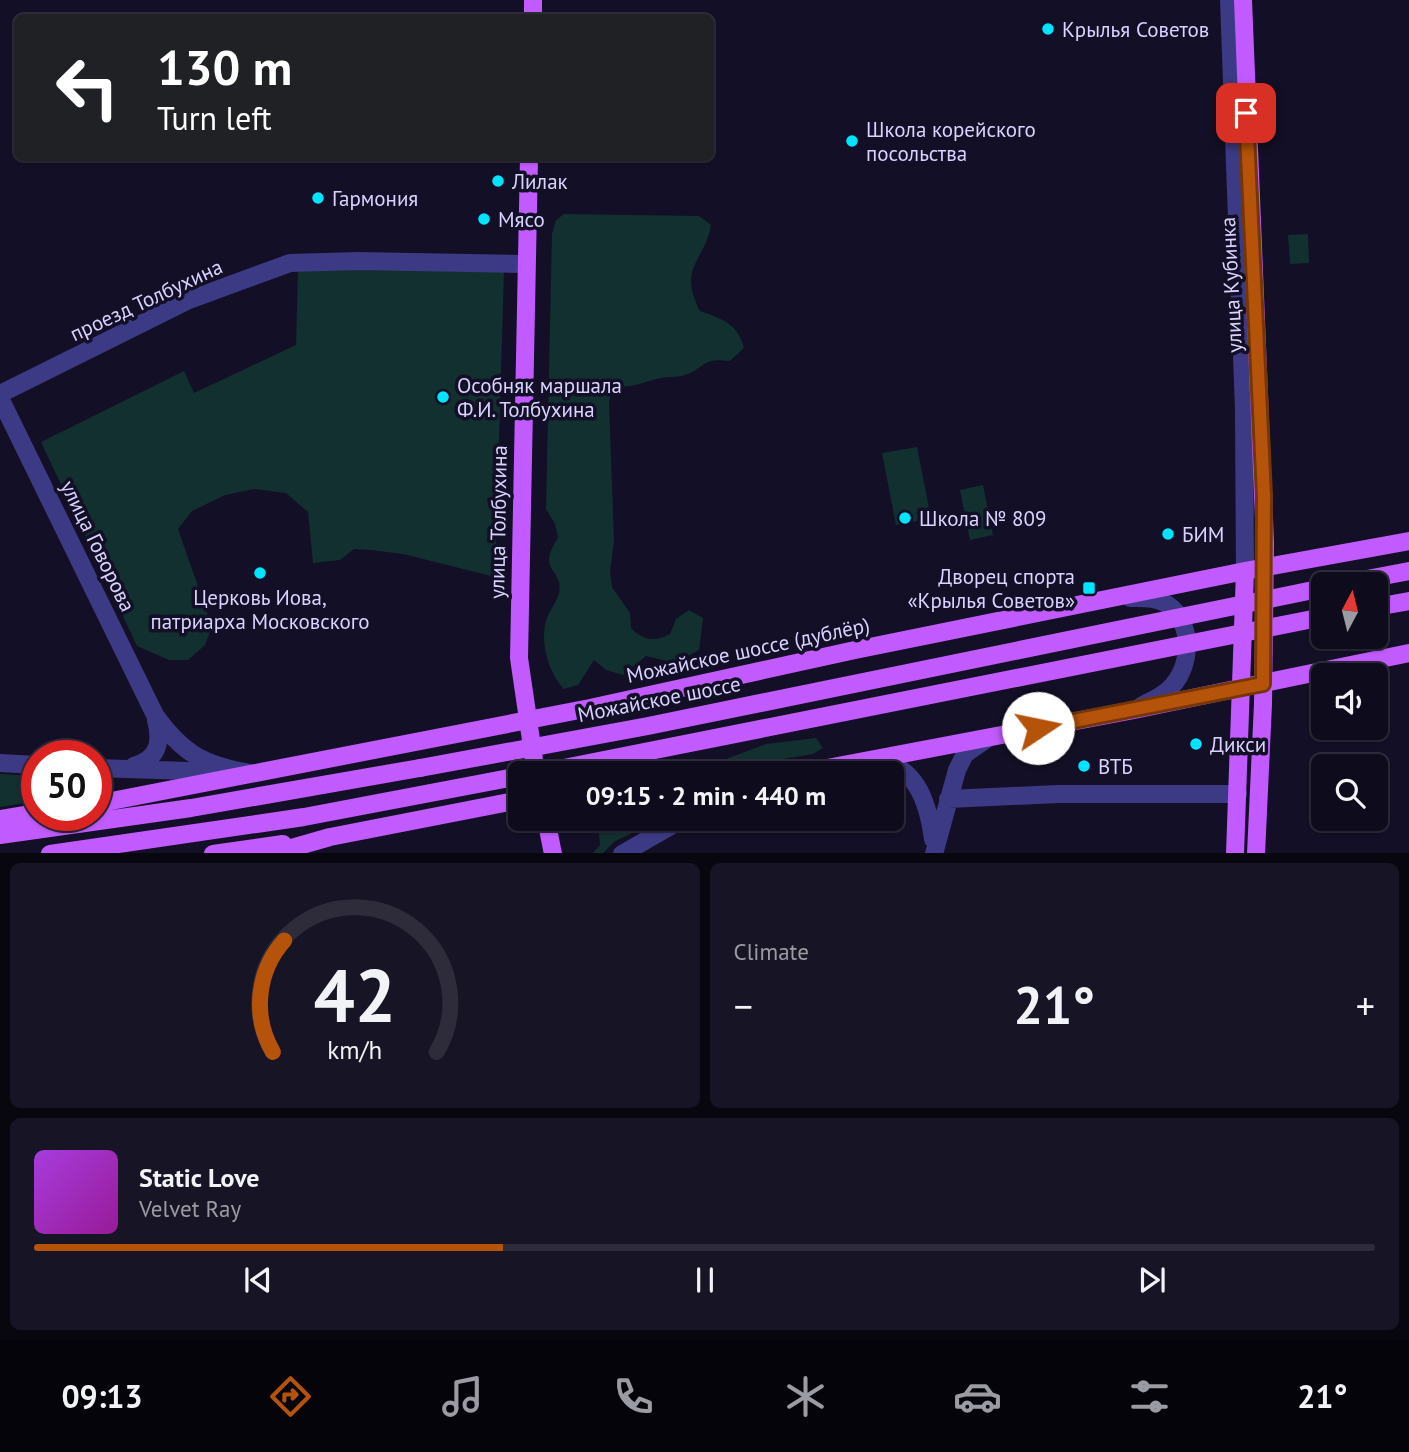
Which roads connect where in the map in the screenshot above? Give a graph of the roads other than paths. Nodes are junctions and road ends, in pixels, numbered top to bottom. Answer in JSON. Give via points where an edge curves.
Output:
{"nodes":[{"id":1,"x":1229,"y":0,"type":"edge"},
{"id":2,"x":1243,"y":0,"type":"edge"},
{"id":3,"x":529,"y":161,"type":"edge"},
{"id":4,"x":526,"y":264,"type":"junction"},
{"id":5,"x":0,"y":396,"type":"edge"},
{"id":6,"x":1409,"y":541,"type":"edge"},
{"id":7,"x":1265,"y":568,"type":"junction"},
{"id":8,"x":1245,"y":571,"type":"junction"},
{"id":9,"x":1409,"y":571,"type":"edge"},
{"id":10,"x":1388,"y":575,"type":"edge"},
{"id":11,"x":1311,"y":590,"type":"edge"},
{"id":12,"x":1121,"y":598,"type":"junction"},
{"id":13,"x":1409,"y":601,"type":"edge"},
{"id":14,"x":1388,"y":605,"type":"edge"},
{"id":15,"x":1311,"y":619,"type":"edge"},
{"id":16,"x":1409,"y":653,"type":"edge"},
{"id":17,"x":1263,"y":684,"type":"junction"},
{"id":18,"x":1242,"y":688,"type":"junction"},
{"id":19,"x":1134,"y":709,"type":"junction"},
{"id":20,"x":155,"y":715,"type":"junction"},
{"id":21,"x":526,"y":720,"type":"junction"},
{"id":22,"x":992,"y":737,"type":"junction"},
{"id":23,"x":874,"y":760,"type":"junction"},
{"id":24,"x":533,"y":761,"type":"edge"},
{"id":25,"x":600,"y":761,"type":"edge"},
{"id":26,"x":868,"y":761,"type":"edge"},
{"id":27,"x":0,"y":763,"type":"edge"},
{"id":28,"x":21,"y":764,"type":"edge"},
{"id":29,"x":112,"y":769,"type":"edge"},
{"id":30,"x":124,"y":769,"type":"junction"},
{"id":31,"x":250,"y":773,"type":"junction"},
{"id":32,"x":508,"y":778,"type":"edge"},
{"id":33,"x":1238,"y":794,"type":"junction"},
{"id":34,"x":948,"y":799,"type":"junction"},
{"id":35,"x":112,"y":801,"type":"edge"},
{"id":36,"x":508,"y":802,"type":"edge"},
{"id":37,"x":21,"y":816,"type":"edge"},
{"id":38,"x":0,"y":819,"type":"edge"},
{"id":39,"x":548,"y":831,"type":"edge"},
{"id":40,"x":661,"y":831,"type":"edge"},
{"id":41,"x":0,"y":835,"type":"edge"},
{"id":42,"x":330,"y":837,"type":"junction"},
{"id":43,"x":50,"y":853,"type":"edge"},
{"id":44,"x":213,"y":853,"type":"edge"},
{"id":45,"x":271,"y":853,"type":"edge"},
{"id":46,"x":553,"y":853,"type":"edge"},
{"id":47,"x":622,"y":853,"type":"edge"},
{"id":48,"x":934,"y":853,"type":"edge"},
{"id":49,"x":1235,"y":853,"type":"edge"},
{"id":50,"x":1256,"y":853,"type":"edge"}],
"edges":[{"from":1,"to":8,"type":"street","via":[[1244,410]]},
{"from":2,"to":7,"type":"main road","name":"улица Кубинка"},
{"from":3,"to":4,"type":"main road","name":"улица Толбухина"},
{"from":4,"to":5,"type":"street","name":"проезд Толбухина","via":[[290,263],[190,300]]},
{"from":4,"to":21,"type":"main road","name":"улица Толбухина","via":[[519,658]]},
{"from":5,"to":20,"type":"street","name":"улица Говорова"},
{"from":6,"to":7,"type":"main road","name":"Можайское шоссе (дублёр)"},
{"from":7,"to":8,"type":"main road","name":"Можайское шоссе (дублёр)"},
{"from":7,"to":17,"type":"main road","name":"улица Кубинка"},
{"from":8,"to":12,"type":"main road","name":"Можайское шоссе (дублёр)"},
{"from":8,"to":18,"type":"main road"},
{"from":9,"to":10,"type":"main road"},
{"from":11,"to":41,"type":"main road","name":"Можайское шоссе","bridge":true,"via":[[648,726],[191,808]]},
{"from":12,"to":19,"type":"street","via":[[1166,603],[1186,631],[1187,652],[1171,688]]},
{"from":12,"to":21,"type":"main road","name":"Можайское шоссе (дублёр)"},
{"from":13,"to":14,"type":"main road"},
{"from":15,"to":25,"type":"main road","bridge":true},
{"from":16,"to":17,"type":"main road"},
{"from":17,"to":18,"type":"main road"},
{"from":17,"to":50,"type":"main road","name":"улица Кубинка"},
{"from":18,"to":19,"type":"main road"},
{"from":18,"to":33,"type":"main road"},
{"from":19,"to":22,"type":"main road"},
{"from":20,"to":30,"type":"street","name":"улица Говорова","via":[[157,751],[141,764]]},
{"from":20,"to":31,"type":"street","name":"улица Говорова","via":[[195,757],[214,767]]},
{"from":21,"to":24,"type":"main road","name":"улица Толбухина"},
{"from":21,"to":31,"type":"main road","name":"Можайское шоссе (дублёр)"},
{"from":22,"to":23,"type":"main road"},
{"from":22,"to":34,"type":"street","via":[[965,754]]},
{"from":23,"to":26,"type":"main road"},
{"from":23,"to":48,"type":"street","via":[[897,765],[915,782],[930,817]]},
{"from":27,"to":28,"type":"street"},
{"from":29,"to":30,"type":"street"},
{"from":30,"to":31,"type":"street"},
{"from":31,"to":35,"type":"main road","name":"Можайское шоссе (дублёр)"},
{"from":32,"to":43,"type":"main road","via":[[304,817]]},
{"from":33,"to":34,"type":"street"},
{"from":33,"to":49,"type":"main road"},
{"from":34,"to":48,"type":"street"},
{"from":36,"to":42,"type":"main road"},
{"from":37,"to":38,"type":"main road"},
{"from":39,"to":46,"type":"main road"},
{"from":40,"to":47,"type":"street"},
{"from":42,"to":44,"type":"main road"},
{"from":42,"to":45,"type":"main road"}]}
